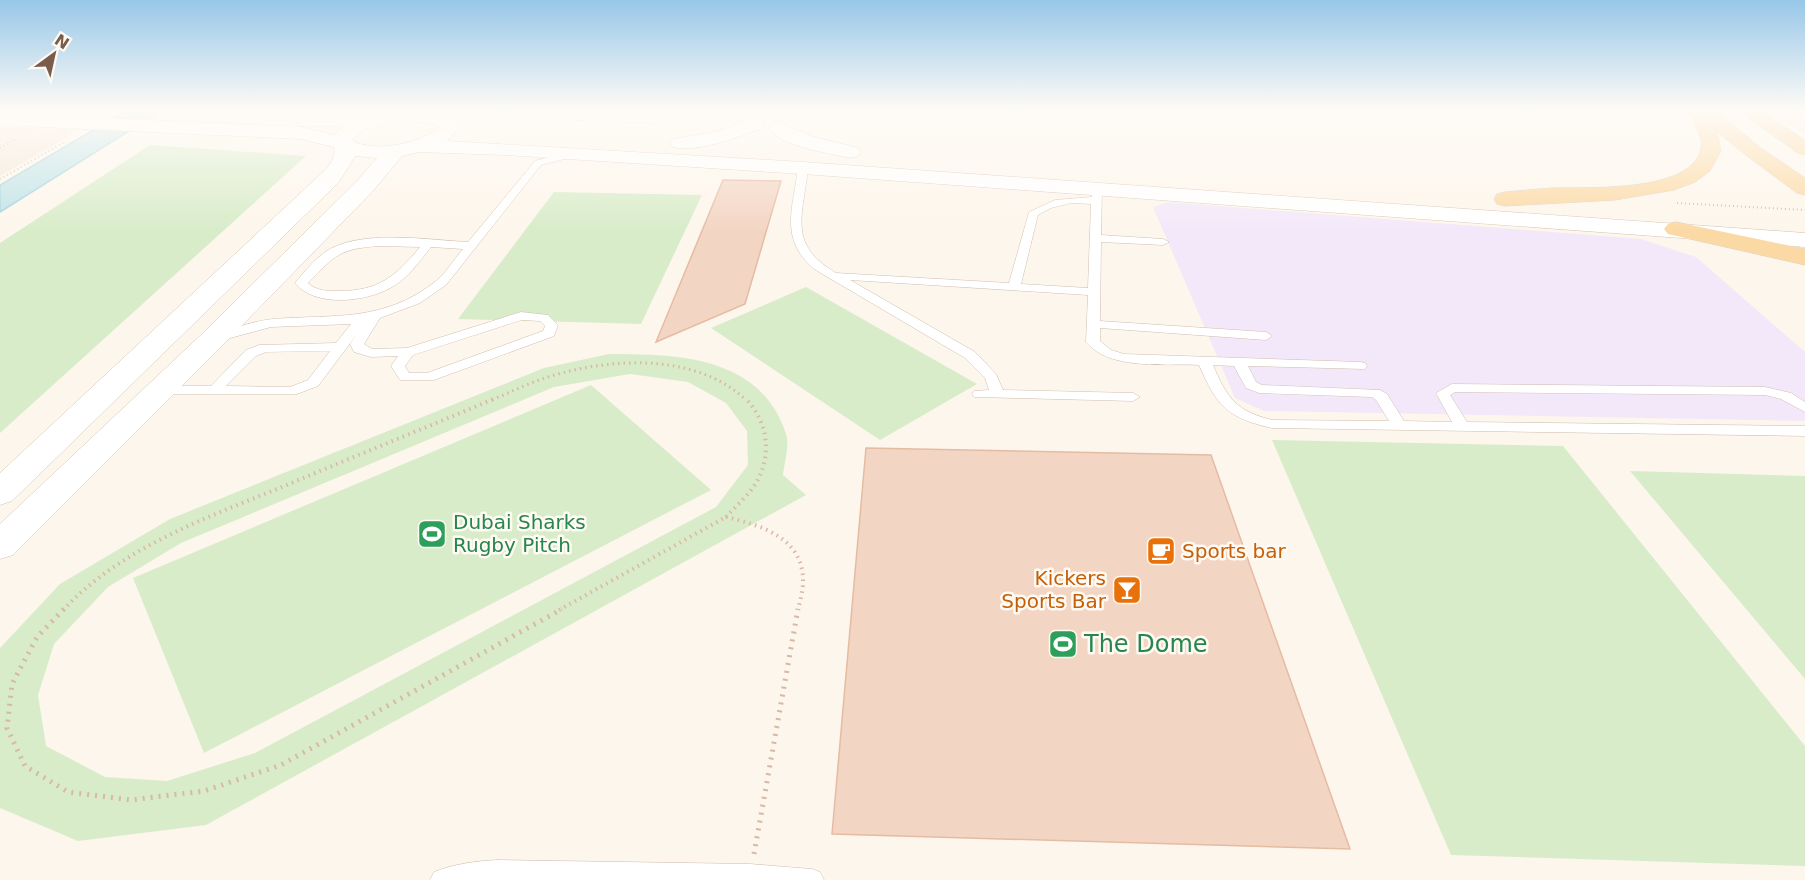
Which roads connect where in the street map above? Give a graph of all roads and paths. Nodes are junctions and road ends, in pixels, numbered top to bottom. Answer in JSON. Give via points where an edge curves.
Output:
{"nodes":[{"id":1,"x":50,"y":150,"type":"edge"},
{"id":2,"x":344,"y":150,"type":"edge"},
{"id":3,"x":358,"y":150,"type":"edge"},
{"id":4,"x":375,"y":150,"type":"edge"},
{"id":5,"x":405,"y":150,"type":"edge"},
{"id":6,"x":462,"y":150,"type":"edge"},
{"id":7,"x":487,"y":150,"type":"edge"},
{"id":8,"x":813,"y":150,"type":"edge"},
{"id":9,"x":841,"y":150,"type":"edge"},
{"id":10,"x":1711,"y":150,"type":"edge"},
{"id":11,"x":1752,"y":150,"type":"edge"},
{"id":12,"x":1776,"y":150,"type":"edge"},
{"id":13,"x":850,"y":152,"type":"junction"},
{"id":14,"x":532,"y":157,"type":"junction"},
{"id":15,"x":991,"y":161,"type":"dead end"},
{"id":16,"x":803,"y":168,"type":"junction"},
{"id":17,"x":1805,"y":170,"type":"edge"},
{"id":18,"x":0,"y":179,"type":"edge"},
{"id":19,"x":364,"y":187,"type":"junction"},
{"id":20,"x":1353,"y":187,"type":"dead end"},
{"id":21,"x":1805,"y":188,"type":"edge"},
{"id":22,"x":1097,"y":195,"type":"junction"},
{"id":23,"x":1505,"y":199,"type":"junction"},
{"id":24,"x":1805,"y":210,"type":"edge"},
{"id":25,"x":1678,"y":214,"type":"junction"},
{"id":26,"x":1096,"y":238,"type":"junction"},
{"id":27,"x":1805,"y":240,"type":"edge"},
{"id":28,"x":1163,"y":242,"type":"dead end"},
{"id":29,"x":428,"y":244,"type":"junction"},
{"id":30,"x":471,"y":246,"type":"junction"},
{"id":31,"x":1805,"y":257,"type":"edge"},
{"id":32,"x":834,"y":276,"type":"junction"},
{"id":33,"x":1014,"y":287,"type":"junction"},
{"id":34,"x":1094,"y":292,"type":"junction"},
{"id":35,"x":244,"y":308,"type":"junction"},
{"id":36,"x":369,"y":316,"type":"junction"},
{"id":37,"x":284,"y":322,"type":"junction"},
{"id":38,"x":1093,"y":324,"type":"junction"},
{"id":39,"x":1266,"y":336,"type":"dead end"},
{"id":40,"x":212,"y":340,"type":"junction"},
{"id":41,"x":338,"y":347,"type":"junction"},
{"id":42,"x":408,"y":352,"type":"junction"},
{"id":43,"x":1204,"y":361,"type":"junction"},
{"id":44,"x":1239,"y":363,"type":"junction"},
{"id":45,"x":1360,"y":366,"type":"dead end"},
{"id":46,"x":161,"y":390,"type":"junction"},
{"id":47,"x":214,"y":391,"type":"junction"},
{"id":48,"x":979,"y":394,"type":"dead end"},
{"id":49,"x":997,"y":394,"type":"junction"},
{"id":50,"x":1133,"y":397,"type":"dead end"},
{"id":51,"x":1805,"y":408,"type":"edge"},
{"id":52,"x":1399,"y":426,"type":"junction"},
{"id":53,"x":1463,"y":427,"type":"junction"},
{"id":54,"x":1805,"y":431,"type":"edge"},
{"id":55,"x":35,"y":461,"type":"junction"},
{"id":56,"x":0,"y":493,"type":"edge"},
{"id":57,"x":726,"y":517,"type":"junction"},
{"id":58,"x":6,"y":539,"type":"edge"},
{"id":59,"x":750,"y":875,"type":"junction"},
{"id":60,"x":442,"y":880,"type":"edge"},
{"id":61,"x":812,"y":880,"type":"edge"}],
"edges":[{"from":1,"to":18,"type":"path"},
{"from":2,"to":55,"type":"main road","via":[[345,158],[331,177]]},
{"from":3,"to":4,"type":"main road"},
{"from":5,"to":19,"type":"main road"},
{"from":6,"to":19,"type":"main road","via":[[413,161]]},
{"from":7,"to":14,"type":"main road"},
{"from":8,"to":13,"type":"main road"},
{"from":9,"to":13,"type":"main road"},
{"from":10,"to":23,"type":"main road","via":[[1704,166],[1694,174],[1660,186],[1620,193]]},
{"from":11,"to":21,"type":"main road"},
{"from":12,"to":17,"type":"main road"},
{"from":13,"to":15,"type":"main road"},
{"from":14,"to":16,"type":"main road","via":[[573,154]]},
{"from":14,"to":30,"type":"lane"},
{"from":16,"to":22,"type":"main road"},
{"from":16,"to":32,"type":"lane","via":[[796,238],[809,260]]},
{"from":19,"to":35,"type":"main road"},
{"from":20,"to":23,"type":"main road"},
{"from":22,"to":25,"type":"main road"},
{"from":22,"to":26,"type":"lane"},
{"from":22,"to":33,"type":"lane","via":[[1053,203],[1034,214]]},
{"from":23,"to":25,"type":"main road"},
{"from":24,"to":25,"type":"path"},
{"from":25,"to":27,"type":"main road"},
{"from":25,"to":31,"type":"main road"},
{"from":26,"to":28,"type":"lane"},
{"from":26,"to":34,"type":"lane"},
{"from":29,"to":29,"type":"lane","via":[[351,244],[335,250],[301,283],[318,295],[360,296],[375,292],[392,285]]},
{"from":29,"to":30,"type":"lane"},
{"from":30,"to":36,"type":"lane","via":[[431,291],[397,309]]},
{"from":32,"to":33,"type":"lane"},
{"from":32,"to":49,"type":"lane","via":[[970,355],[991,377]]},
{"from":33,"to":34,"type":"lane"},
{"from":34,"to":38,"type":"lane"},
{"from":35,"to":37,"type":"lane"},
{"from":35,"to":40,"type":"main road"},
{"from":36,"to":37,"type":"lane","via":[[330,322]]},
{"from":36,"to":41,"type":"lane"},
{"from":36,"to":42,"type":"lane","via":[[357,344],[359,350]]},
{"from":37,"to":40,"type":"lane","via":[[255,326]]},
{"from":38,"to":39,"type":"lane"},
{"from":38,"to":43,"type":"lane","via":[[1093,342],[1114,356]]},
{"from":40,"to":46,"type":"main road"},
{"from":41,"to":47,"type":"lane","via":[[264,348],[251,353]]},
{"from":41,"to":47,"type":"lane","via":[[313,383],[304,388]]},
{"from":42,"to":42,"type":"lane","via":[[398,366],[405,377],[429,377],[549,333],[552,326],[544,318],[520,316]]},
{"from":43,"to":44,"type":"lane"},
{"from":43,"to":52,"type":"lane","via":[[1221,400],[1254,420],[1281,425]]},
{"from":44,"to":45,"type":"lane"},
{"from":44,"to":52,"type":"lane","via":[[1251,385],[1259,389],[1375,393],[1382,397]]},
{"from":46,"to":47,"type":"lane"},
{"from":46,"to":58,"type":"main road"},
{"from":48,"to":49,"type":"lane"},
{"from":49,"to":50,"type":"lane"},
{"from":51,"to":53,"type":"lane","via":[[1786,396],[1766,392],[1452,388],[1443,393],[1444,398]]},
{"from":52,"to":53,"type":"lane"},
{"from":53,"to":54,"type":"lane"},
{"from":55,"to":56,"type":"main road"},
{"from":55,"to":58,"type":"main road","via":[[58,465],[61,474]]},
{"from":57,"to":57,"type":"path","via":[[281,765],[204,791],[130,800],[68,792],[25,766],[7,728],[12,684],[37,638],[78,594],[130,556],[187,526],[540,380],[592,367],[644,363],[692,370],[731,386],[758,411],[768,443],[757,480]]},
{"from":57,"to":59,"type":"path","via":[[757,524],[782,537],[798,557],[803,582]]},
{"from":59,"to":60,"type":"lane","via":[[498,871]]},
{"from":59,"to":61,"type":"lane"}]}
